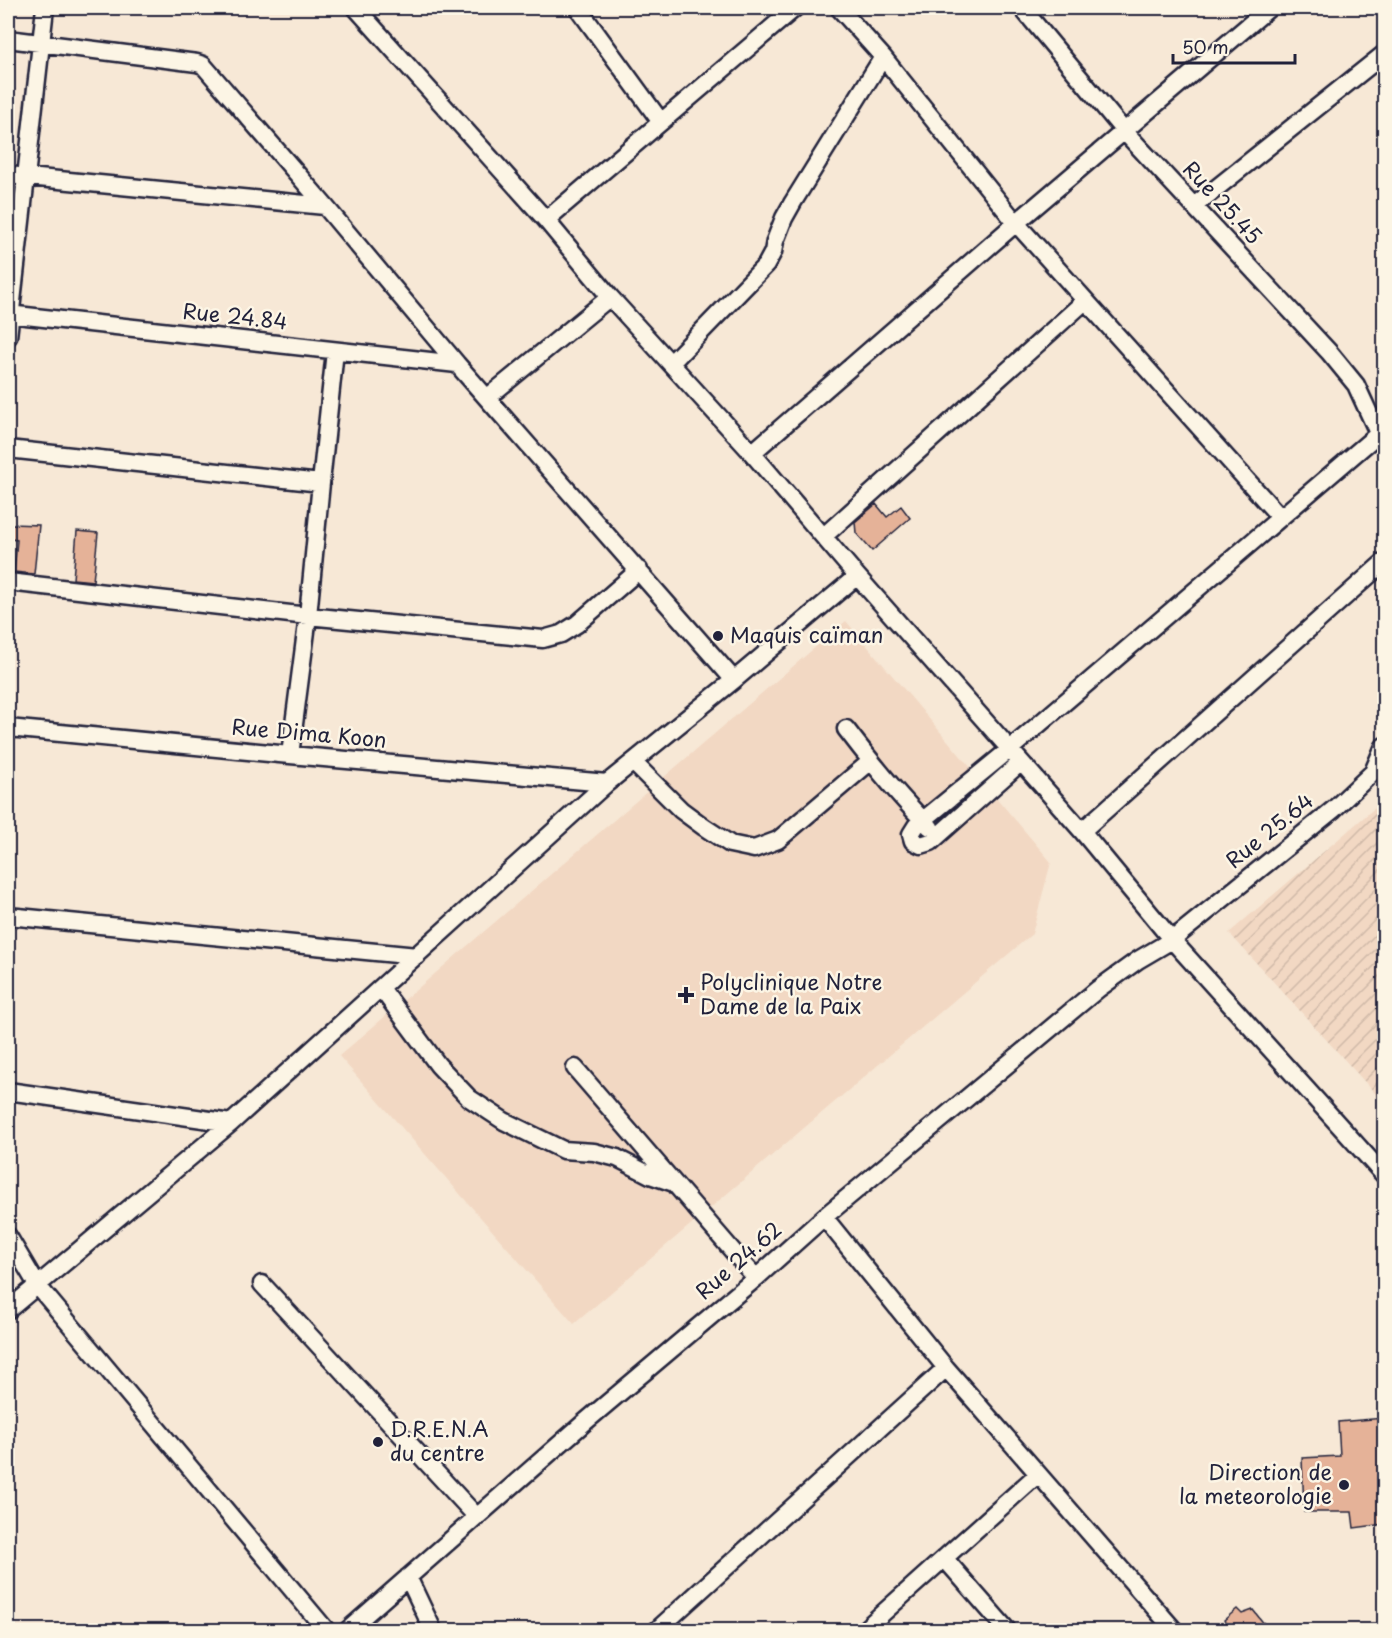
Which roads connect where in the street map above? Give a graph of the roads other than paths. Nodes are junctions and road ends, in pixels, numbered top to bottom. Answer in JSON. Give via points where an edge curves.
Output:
{"nodes":[{"id":1,"x":45,"y":8,"type":"edge"},
{"id":2,"x":356,"y":8,"type":"edge"},
{"id":3,"x":578,"y":8,"type":"edge"},
{"id":4,"x":795,"y":8,"type":"edge"},
{"id":5,"x":839,"y":8,"type":"edge"},
{"id":6,"x":1022,"y":8,"type":"edge"},
{"id":7,"x":1259,"y":11,"type":"edge"},
{"id":8,"x":8,"y":39,"type":"edge"},
{"id":9,"x":41,"y":42,"type":"junction"},
{"id":10,"x":1384,"y":54,"type":"edge"},
{"id":11,"x":883,"y":57,"type":"junction"},
{"id":12,"x":661,"y":122,"type":"junction"},
{"id":13,"x":1124,"y":131,"type":"junction"},
{"id":14,"x":16,"y":176,"type":"edge"},
{"id":15,"x":325,"y":206,"type":"junction"},
{"id":16,"x":1194,"y":206,"type":"junction"},
{"id":17,"x":546,"y":220,"type":"junction"},
{"id":18,"x":1016,"y":223,"type":"junction"},
{"id":19,"x":610,"y":297,"type":"junction"},
{"id":20,"x":1085,"y":301,"type":"junction"},
{"id":21,"x":9,"y":314,"type":"edge"},
{"id":22,"x":8,"y":337,"type":"edge"},
{"id":23,"x":335,"y":351,"type":"junction"},
{"id":24,"x":671,"y":363,"type":"junction"},
{"id":25,"x":457,"y":364,"type":"junction"},
{"id":26,"x":488,"y":397,"type":"junction"},
{"id":27,"x":1382,"y":432,"type":"edge"},
{"id":28,"x":8,"y":449,"type":"edge"},
{"id":29,"x":752,"y":453,"type":"junction"},
{"id":30,"x":321,"y":483,"type":"junction"},
{"id":31,"x":1280,"y":517,"type":"junction"},
{"id":32,"x":824,"y":536,"type":"junction"},
{"id":33,"x":1384,"y":562,"type":"edge"},
{"id":34,"x":639,"y":570,"type":"junction"},
{"id":35,"x":857,"y":576,"type":"junction"},
{"id":36,"x":8,"y":582,"type":"edge"},
{"id":37,"x":308,"y":615,"type":"junction"},
{"id":38,"x":734,"y":680,"type":"junction"},
{"id":39,"x":8,"y":728,"type":"edge"},
{"id":40,"x":846,"y":729,"type":"dead end"},
{"id":41,"x":1384,"y":746,"type":"edge"},
{"id":42,"x":290,"y":755,"type":"junction"},
{"id":43,"x":1015,"y":756,"type":"junction"},
{"id":44,"x":871,"y":761,"type":"junction"},
{"id":45,"x":633,"y":762,"type":"junction"},
{"id":46,"x":607,"y":783,"type":"junction"},
{"id":47,"x":923,"y":820,"type":"junction"},
{"id":48,"x":1082,"y":831,"type":"junction"},
{"id":49,"x":8,"y":916,"type":"edge"},
{"id":50,"x":1172,"y":940,"type":"junction"},
{"id":51,"x":417,"y":956,"type":"junction"},
{"id":52,"x":381,"y":988,"type":"junction"},
{"id":53,"x":575,"y":1068,"type":"dead end"},
{"id":54,"x":8,"y":1091,"type":"edge"},
{"id":55,"x":231,"y":1123,"type":"junction"},
{"id":56,"x":1384,"y":1175,"type":"edge"},
{"id":57,"x":674,"y":1183,"type":"junction"},
{"id":58,"x":824,"y":1217,"type":"junction"},
{"id":59,"x":8,"y":1236,"type":"edge"},
{"id":60,"x":756,"y":1278,"type":"junction"},
{"id":61,"x":38,"y":1284,"type":"junction"},
{"id":62,"x":262,"y":1284,"type":"dead end"},
{"id":63,"x":8,"y":1310,"type":"edge"},
{"id":64,"x":946,"y":1368,"type":"junction"},
{"id":65,"x":1038,"y":1474,"type":"junction"},
{"id":66,"x":477,"y":1517,"type":"junction"},
{"id":67,"x":945,"y":1558,"type":"junction"},
{"id":68,"x":408,"y":1577,"type":"junction"},
{"id":69,"x":669,"y":1627,"type":"edge"},
{"id":70,"x":355,"y":1628,"type":"edge"},
{"id":71,"x":326,"y":1630,"type":"edge"},
{"id":72,"x":433,"y":1630,"type":"edge"},
{"id":73,"x":864,"y":1630,"type":"edge"},
{"id":74,"x":1007,"y":1630,"type":"edge"},
{"id":75,"x":1174,"y":1630,"type":"edge"}],
"edges":[{"from":1,"to":9,"type":"street"},
{"from":2,"to":17,"type":"street"},
{"from":3,"to":12,"type":"street"},
{"from":4,"to":12,"type":"street"},
{"from":5,"to":11,"type":"street"},
{"from":6,"to":13,"type":"street","name":"Rue 25.45"},
{"from":7,"to":13,"type":"street"},
{"from":8,"to":9,"type":"street"},
{"from":9,"to":14,"type":"street"},
{"from":9,"to":15,"type":"street","via":[[203,65]]},
{"from":10,"to":16,"type":"street"},
{"from":11,"to":18,"type":"street"},
{"from":11,"to":24,"type":"street","via":[[784,218],[766,265]]},
{"from":12,"to":17,"type":"street"},
{"from":13,"to":16,"type":"street","name":"Rue 25.45"},
{"from":13,"to":18,"type":"street"},
{"from":14,"to":15,"type":"street"},
{"from":14,"to":21,"type":"street"},
{"from":15,"to":25,"type":"street"},
{"from":16,"to":27,"type":"street","name":"Rue 25.45","via":[[1349,376]]},
{"from":17,"to":19,"type":"street"},
{"from":18,"to":20,"type":"street"},
{"from":18,"to":29,"type":"street"},
{"from":19,"to":24,"type":"street"},
{"from":19,"to":26,"type":"street"},
{"from":20,"to":31,"type":"street"},
{"from":20,"to":32,"type":"street"},
{"from":21,"to":22,"type":"street"},
{"from":21,"to":23,"type":"street","name":"Rue 24.84"},
{"from":23,"to":25,"type":"street","name":"Rue 24.84"},
{"from":23,"to":30,"type":"street"},
{"from":24,"to":29,"type":"street"},
{"from":25,"to":26,"type":"street"},
{"from":26,"to":34,"type":"street"},
{"from":27,"to":31,"type":"street"},
{"from":28,"to":30,"type":"street"},
{"from":29,"to":32,"type":"street"},
{"from":30,"to":37,"type":"street"},
{"from":31,"to":43,"type":"street"},
{"from":32,"to":35,"type":"street"},
{"from":33,"to":48,"type":"street"},
{"from":34,"to":37,"type":"street","via":[[577,624],[543,639]]},
{"from":34,"to":38,"type":"street"},
{"from":35,"to":38,"type":"street"},
{"from":35,"to":43,"type":"street"},
{"from":36,"to":37,"type":"street"},
{"from":37,"to":42,"type":"street"},
{"from":38,"to":45,"type":"street"},
{"from":39,"to":42,"type":"street","name":"Rue Dima Koon"},
{"from":40,"to":44,"type":"street"},
{"from":41,"to":50,"type":"street","name":"Rue 25.64","via":[[1373,772],[1334,809]]},
{"from":42,"to":46,"type":"street","name":"Rue Dima Koon"},
{"from":43,"to":47,"type":"street"},
{"from":43,"to":47,"type":"street","via":[[939,836]]},
{"from":43,"to":48,"type":"street"},
{"from":44,"to":45,"type":"street","via":[[778,840],[754,849],[730,844],[704,827]]},
{"from":44,"to":47,"type":"street"},
{"from":45,"to":46,"type":"street"},
{"from":46,"to":51,"type":"street"},
{"from":48,"to":50,"type":"street"},
{"from":49,"to":51,"type":"street"},
{"from":50,"to":56,"type":"street"},
{"from":50,"to":58,"type":"street","name":"Rue 24.62","via":[[1098,989]]},
{"from":51,"to":52,"type":"street"},
{"from":52,"to":55,"type":"street"},
{"from":52,"to":57,"type":"street","via":[[438,1065],[468,1098],[563,1150],[617,1158]]},
{"from":53,"to":57,"type":"street"},
{"from":54,"to":55,"type":"street"},
{"from":55,"to":61,"type":"street"},
{"from":57,"to":60,"type":"street"},
{"from":58,"to":60,"type":"street","name":"Rue 24.62"},
{"from":58,"to":64,"type":"street"},
{"from":59,"to":61,"type":"street"},
{"from":60,"to":66,"type":"street","name":"Rue 24.62"},
{"from":61,"to":63,"type":"street"},
{"from":61,"to":71,"type":"street"},
{"from":62,"to":66,"type":"street"},
{"from":64,"to":65,"type":"street"},
{"from":64,"to":69,"type":"street"},
{"from":65,"to":67,"type":"street"},
{"from":65,"to":75,"type":"street"},
{"from":66,"to":68,"type":"street","name":"Rue 24.62"},
{"from":67,"to":73,"type":"street"},
{"from":67,"to":74,"type":"street"},
{"from":68,"to":70,"type":"street","name":"Rue 24.62"},
{"from":68,"to":72,"type":"street"}]}
